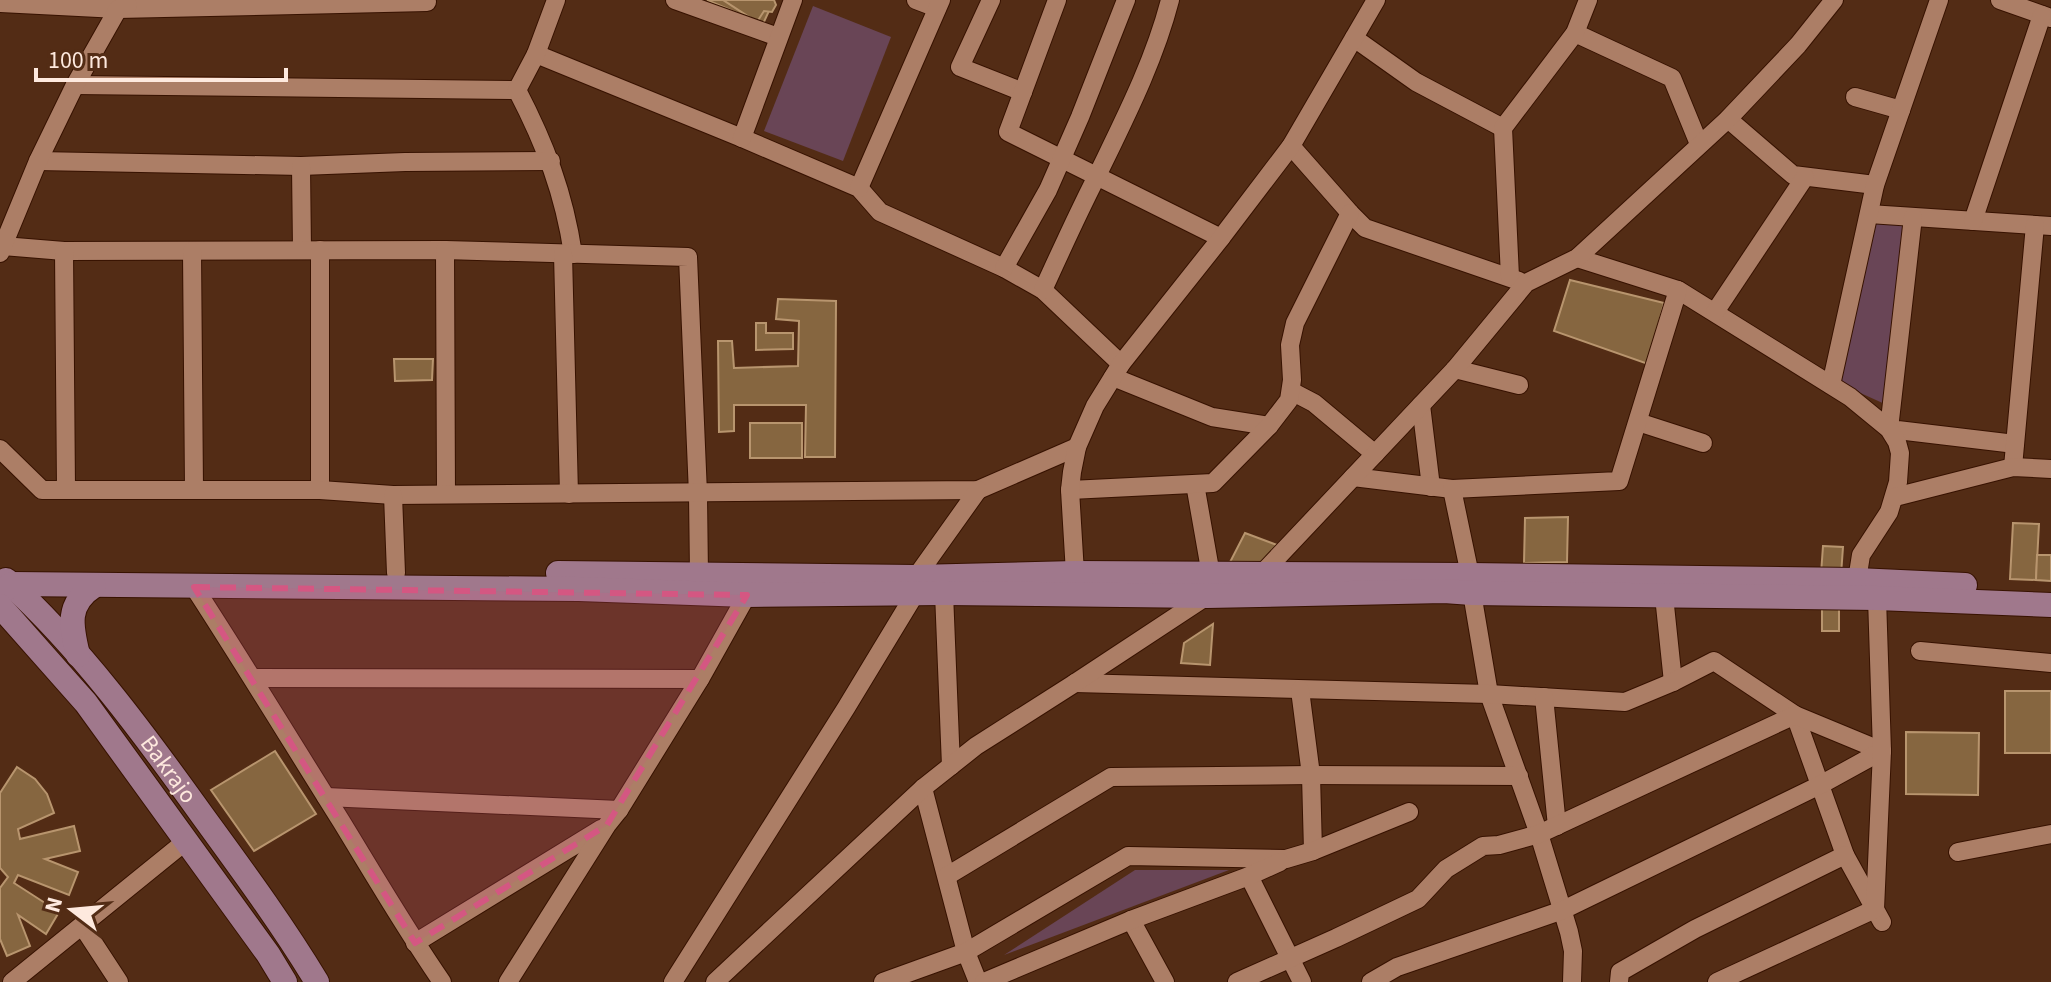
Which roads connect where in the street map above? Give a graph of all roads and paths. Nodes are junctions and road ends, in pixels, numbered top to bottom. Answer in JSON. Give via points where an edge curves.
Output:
{"nodes":[{"id":1,"x":137,"y":0,"type":"edge"},
{"id":2,"x":425,"y":0,"type":"edge"},
{"id":3,"x":556,"y":0,"type":"edge"},
{"id":4,"x":675,"y":0,"type":"edge"},
{"id":5,"x":793,"y":0,"type":"edge"},
{"id":6,"x":916,"y":0,"type":"edge"},
{"id":7,"x":991,"y":0,"type":"edge"},
{"id":8,"x":1057,"y":0,"type":"edge"},
{"id":9,"x":1126,"y":0,"type":"edge"},
{"id":10,"x":1170,"y":0,"type":"edge"},
{"id":11,"x":1376,"y":0,"type":"edge"},
{"id":12,"x":1588,"y":0,"type":"edge"},
{"id":13,"x":1834,"y":0,"type":"edge"},
{"id":14,"x":1939,"y":0,"type":"edge"},
{"id":15,"x":2006,"y":1,"type":"edge"},
{"id":16,"x":0,"y":3,"type":"edge"},
{"id":17,"x":939,"y":4,"type":"edge"},
{"id":18,"x":118,"y":9,"type":"junction"},
{"id":19,"x":2047,"y":16,"type":"edge"},
{"id":20,"x":1575,"y":33,"type":"junction"},
{"id":21,"x":778,"y":37,"type":"junction"},
{"id":22,"x":1354,"y":38,"type":"junction"},
{"id":23,"x":536,"y":54,"type":"junction"},
{"id":24,"x":75,"y":85,"type":"junction"},
{"id":25,"x":517,"y":90,"type":"junction"},
{"id":26,"x":1023,"y":92,"type":"junction"},
{"id":27,"x":1855,"y":97,"type":"dead end"},
{"id":28,"x":1901,"y":110,"type":"junction"},
{"id":29,"x":1728,"y":119,"type":"junction"},
{"id":30,"x":1503,"y":128,"type":"junction"},
{"id":31,"x":742,"y":138,"type":"junction"},
{"id":32,"x":1699,"y":144,"type":"junction"},
{"id":33,"x":1291,"y":146,"type":"junction"},
{"id":34,"x":1061,"y":158,"type":"junction"},
{"id":35,"x":38,"y":161,"type":"junction"},
{"id":36,"x":551,"y":161,"type":"junction"},
{"id":37,"x":301,"y":166,"type":"junction"},
{"id":38,"x":1096,"y":176,"type":"junction"},
{"id":39,"x":1805,"y":177,"type":"junction"},
{"id":40,"x":1875,"y":185,"type":"junction"},
{"id":41,"x":859,"y":188,"type":"junction"},
{"id":42,"x":1350,"y":213,"type":"junction"},
{"id":43,"x":1869,"y":214,"type":"junction"},
{"id":44,"x":1913,"y":217,"type":"junction"},
{"id":45,"x":1973,"y":221,"type":"junction"},
{"id":46,"x":2043,"y":225,"type":"edge"},
{"id":47,"x":1221,"y":238,"type":"junction"},
{"id":48,"x":1,"y":250,"type":"edge"},
{"id":49,"x":311,"y":250,"type":"junction"},
{"id":50,"x":445,"y":250,"type":"junction"},
{"id":51,"x":64,"y":251,"type":"junction"},
{"id":52,"x":192,"y":251,"type":"junction"},
{"id":53,"x":568,"y":254,"type":"junction"},
{"id":54,"x":1577,"y":258,"type":"junction"},
{"id":55,"x":1004,"y":268,"type":"junction"},
{"id":56,"x":1518,"y":280,"type":"junction"},
{"id":57,"x":1043,"y":290,"type":"junction"},
{"id":58,"x":1678,"y":290,"type":"junction"},
{"id":59,"x":1715,"y":312,"type":"junction"},
{"id":60,"x":1455,"y":369,"type":"junction"},
{"id":61,"x":1117,"y":371,"type":"junction"},
{"id":62,"x":1519,"y":385,"type":"dead end"},
{"id":63,"x":1831,"y":385,"type":"junction"},
{"id":64,"x":1291,"y":391,"type":"junction"},
{"id":65,"x":1421,"y":405,"type":"junction"},
{"id":66,"x":1638,"y":422,"type":"junction"},
{"id":67,"x":1269,"y":426,"type":"junction"},
{"id":68,"x":1889,"y":429,"type":"junction"},
{"id":69,"x":1703,"y":443,"type":"dead end"},
{"id":70,"x":2015,"y":444,"type":"junction"},
{"id":71,"x":1077,"y":447,"type":"junction"},
{"id":72,"x":0,"y":449,"type":"edge"},
{"id":73,"x":1375,"y":454,"type":"junction"},
{"id":74,"x":2013,"y":467,"type":"junction"},
{"id":75,"x":2051,"y":469,"type":"edge"},
{"id":76,"x":1353,"y":477,"type":"junction"},
{"id":77,"x":1195,"y":484,"type":"junction"},
{"id":78,"x":1431,"y":487,"type":"junction"},
{"id":79,"x":66,"y":489,"type":"junction"},
{"id":80,"x":194,"y":489,"type":"junction"},
{"id":81,"x":1452,"y":489,"type":"junction"},
{"id":82,"x":320,"y":490,"type":"junction"},
{"id":83,"x":978,"y":490,"type":"junction"},
{"id":84,"x":1070,"y":490,"type":"junction"},
{"id":85,"x":446,"y":494,"type":"junction"},
{"id":86,"x":569,"y":494,"type":"junction"},
{"id":87,"x":698,"y":494,"type":"junction"},
{"id":88,"x":393,"y":495,"type":"junction"},
{"id":89,"x":1895,"y":497,"type":"junction"},
{"id":90,"x":396,"y":573,"type":"junction"},
{"id":91,"x":1075,"y":573,"type":"junction"},
{"id":92,"x":699,"y":575,"type":"junction"},
{"id":93,"x":1857,"y":580,"type":"junction"},
{"id":94,"x":1471,"y":584,"type":"junction"},
{"id":95,"x":1209,"y":585,"type":"junction"},
{"id":96,"x":1253,"y":585,"type":"junction"},
{"id":97,"x":94,"y":586,"type":"junction"},
{"id":98,"x":915,"y":586,"type":"junction"},
{"id":99,"x":194,"y":587,"type":"junction"},
{"id":100,"x":2051,"y":589,"type":"edge"},
{"id":101,"x":944,"y":593,"type":"junction"},
{"id":102,"x":747,"y":595,"type":"junction"},
{"id":103,"x":1664,"y":596,"type":"junction"},
{"id":104,"x":4,"y":598,"type":"edge"},
{"id":105,"x":1877,"y":598,"type":"junction"},
{"id":106,"x":2051,"y":605,"type":"edge"},
{"id":107,"x":39,"y":632,"type":"junction"},
{"id":108,"x":1920,"y":651,"type":"dead end"},
{"id":109,"x":78,"y":655,"type":"junction"},
{"id":110,"x":2051,"y":663,"type":"edge"},
{"id":111,"x":253,"y":678,"type":"junction"},
{"id":112,"x":700,"y":679,"type":"junction"},
{"id":113,"x":1673,"y":682,"type":"junction"},
{"id":114,"x":1075,"y":683,"type":"junction"},
{"id":115,"x":1300,"y":690,"type":"junction"},
{"id":116,"x":1489,"y":694,"type":"junction"},
{"id":117,"x":1544,"y":697,"type":"junction"},
{"id":118,"x":1795,"y":715,"type":"junction"},
{"id":119,"x":1882,"y":751,"type":"junction"},
{"id":120,"x":951,"y":766,"type":"junction"},
{"id":121,"x":1311,"y":775,"type":"junction"},
{"id":122,"x":1519,"y":776,"type":"junction"},
{"id":123,"x":1820,"y":785,"type":"junction"},
{"id":124,"x":923,"y":788,"type":"junction"},
{"id":125,"x":326,"y":797,"type":"junction"},
{"id":126,"x":619,"y":810,"type":"junction"},
{"id":127,"x":1409,"y":812,"type":"dead end"},
{"id":128,"x":607,"y":825,"type":"junction"},
{"id":129,"x":1557,"y":826,"type":"junction"},
{"id":130,"x":1539,"y":834,"type":"junction"},
{"id":131,"x":2051,"y":834,"type":"edge"},
{"id":132,"x":186,"y":841,"type":"junction"},
{"id":133,"x":1313,"y":851,"type":"junction"},
{"id":134,"x":1958,"y":852,"type":"dead end"},
{"id":135,"x":1845,"y":855,"type":"junction"},
{"id":136,"x":1286,"y":859,"type":"junction"},
{"id":137,"x":947,"y":876,"type":"junction"},
{"id":138,"x":1249,"y":876,"type":"junction"},
{"id":139,"x":1563,"y":910,"type":"junction"},
{"id":140,"x":1879,"y":916,"type":"junction"},
{"id":141,"x":1131,"y":920,"type":"junction"},
{"id":142,"x":83,"y":927,"type":"junction"},
{"id":143,"x":415,"y":943,"type":"junction"},
{"id":144,"x":966,"y":952,"type":"junction"},
{"id":145,"x":1290,"y":959,"type":"junction"},
{"id":146,"x":1401,"y":974,"type":"edge"},
{"id":147,"x":111,"y":979,"type":"edge"},
{"id":148,"x":718,"y":981,"type":"edge"},
{"id":149,"x":12,"y":982,"type":"edge"},
{"id":150,"x":285,"y":982,"type":"edge"},
{"id":151,"x":317,"y":982,"type":"edge"},
{"id":152,"x":442,"y":982,"type":"edge"},
{"id":153,"x":508,"y":982,"type":"edge"},
{"id":154,"x":673,"y":982,"type":"edge"},
{"id":155,"x":883,"y":982,"type":"edge"},
{"id":156,"x":981,"y":982,"type":"edge"},
{"id":157,"x":1165,"y":982,"type":"edge"},
{"id":158,"x":1237,"y":982,"type":"edge"},
{"id":159,"x":1302,"y":982,"type":"edge"},
{"id":160,"x":1371,"y":982,"type":"edge"},
{"id":161,"x":1572,"y":982,"type":"edge"},
{"id":162,"x":1619,"y":982,"type":"edge"},
{"id":163,"x":1717,"y":982,"type":"edge"}],
"edges":[{"from":1,"to":18,"type":"street"},
{"from":2,"to":18,"type":"street"},
{"from":3,"to":23,"type":"street"},
{"from":4,"to":21,"type":"street"},
{"from":5,"to":21,"type":"street"},
{"from":6,"to":17,"type":"street"},
{"from":7,"to":26,"type":"street","via":[[960,67]]},
{"from":8,"to":26,"type":"street"},
{"from":9,"to":34,"type":"street"},
{"from":10,"to":38,"type":"street","via":[[1161,34]]},
{"from":11,"to":22,"type":"street"},
{"from":12,"to":20,"type":"street"},
{"from":13,"to":29,"type":"street"},
{"from":14,"to":28,"type":"street"},
{"from":15,"to":19,"type":"street"},
{"from":16,"to":18,"type":"street"},
{"from":17,"to":41,"type":"street"},
{"from":18,"to":24,"type":"street"},
{"from":19,"to":45,"type":"street"},
{"from":20,"to":30,"type":"street"},
{"from":20,"to":32,"type":"street","via":[[1672,78]]},
{"from":21,"to":31,"type":"street"},
{"from":22,"to":30,"type":"street","via":[[1416,82]]},
{"from":22,"to":33,"type":"street"},
{"from":23,"to":25,"type":"street"},
{"from":23,"to":31,"type":"street"},
{"from":24,"to":25,"type":"street"},
{"from":24,"to":35,"type":"street"},
{"from":25,"to":36,"type":"street"},
{"from":26,"to":34,"type":"street","via":[[1008,132]]},
{"from":27,"to":28,"type":"street"},
{"from":28,"to":40,"type":"street"},
{"from":29,"to":32,"type":"street"},
{"from":29,"to":39,"type":"street","via":[[1793,175]]},
{"from":30,"to":56,"type":"street"},
{"from":31,"to":41,"type":"street"},
{"from":32,"to":54,"type":"street"},
{"from":33,"to":42,"type":"street"},
{"from":33,"to":47,"type":"street"},
{"from":34,"to":38,"type":"street"},
{"from":34,"to":55,"type":"street"},
{"from":35,"to":37,"type":"street"},
{"from":35,"to":48,"type":"street"},
{"from":36,"to":37,"type":"street"},
{"from":36,"to":53,"type":"street","via":[[568,223]]},
{"from":37,"to":49,"type":"street"},
{"from":38,"to":47,"type":"street"},
{"from":38,"to":57,"type":"street"},
{"from":39,"to":40,"type":"street"},
{"from":39,"to":59,"type":"street"},
{"from":40,"to":43,"type":"street"},
{"from":41,"to":55,"type":"street","via":[[880,212]]},
{"from":42,"to":56,"type":"street","via":[[1365,228]]},
{"from":42,"to":64,"type":"street","via":[[1295,323]]},
{"from":43,"to":44,"type":"street"},
{"from":43,"to":63,"type":"street"},
{"from":44,"to":45,"type":"street"},
{"from":44,"to":68,"type":"street"},
{"from":45,"to":46,"type":"street"},
{"from":46,"to":70,"type":"street"},
{"from":47,"to":61,"type":"street"},
{"from":48,"to":51,"type":"street"},
{"from":49,"to":50,"type":"street"},
{"from":49,"to":52,"type":"street"},
{"from":49,"to":82,"type":"street"},
{"from":50,"to":53,"type":"street"},
{"from":50,"to":85,"type":"street"},
{"from":51,"to":52,"type":"street"},
{"from":51,"to":79,"type":"street"},
{"from":52,"to":80,"type":"street"},
{"from":53,"to":86,"type":"street"},
{"from":53,"to":87,"type":"street","via":[[688,257]]},
{"from":54,"to":56,"type":"street"},
{"from":54,"to":58,"type":"street"},
{"from":55,"to":57,"type":"street"},
{"from":56,"to":60,"type":"street"},
{"from":57,"to":61,"type":"street"},
{"from":58,"to":59,"type":"street"},
{"from":58,"to":66,"type":"street"},
{"from":59,"to":63,"type":"street"},
{"from":60,"to":62,"type":"street"},
{"from":60,"to":65,"type":"street"},
{"from":61,"to":67,"type":"street","via":[[1212,417]]},
{"from":61,"to":71,"type":"street"},
{"from":63,"to":68,"type":"street"},
{"from":64,"to":67,"type":"street"},
{"from":64,"to":73,"type":"street","via":[[1314,403]]},
{"from":65,"to":73,"type":"street"},
{"from":65,"to":78,"type":"street"},
{"from":66,"to":69,"type":"street"},
{"from":66,"to":81,"type":"street","via":[[1619,481]]},
{"from":67,"to":77,"type":"street","via":[[1213,483]]},
{"from":68,"to":70,"type":"street"},
{"from":68,"to":89,"type":"street","via":[[1900,453]]},
{"from":70,"to":74,"type":"street"},
{"from":71,"to":83,"type":"street"},
{"from":71,"to":84,"type":"street"},
{"from":72,"to":79,"type":"street","via":[[42,490]]},
{"from":73,"to":76,"type":"street"},
{"from":74,"to":75,"type":"street"},
{"from":74,"to":89,"type":"street"},
{"from":76,"to":78,"type":"street"},
{"from":76,"to":96,"type":"street"},
{"from":77,"to":84,"type":"street"},
{"from":77,"to":95,"type":"street"},
{"from":78,"to":81,"type":"street"},
{"from":79,"to":80,"type":"street"},
{"from":80,"to":82,"type":"street"},
{"from":81,"to":94,"type":"street"},
{"from":82,"to":88,"type":"street"},
{"from":83,"to":87,"type":"street"},
{"from":83,"to":98,"type":"street"},
{"from":84,"to":91,"type":"street"},
{"from":85,"to":86,"type":"street"},
{"from":85,"to":88,"type":"street"},
{"from":86,"to":87,"type":"street"},
{"from":87,"to":92,"type":"street"},
{"from":88,"to":90,"type":"street"},
{"from":89,"to":93,"type":"street","via":[[1861,555]]},
{"from":90,"to":92,"type":"main road"},
{"from":90,"to":104,"type":"main road","via":[[158,574]]},
{"from":91,"to":95,"type":"main road"},
{"from":91,"to":98,"type":"main road"},
{"from":92,"to":98,"type":"main road"},
{"from":93,"to":94,"type":"main road"},
{"from":93,"to":100,"type":"main road"},
{"from":94,"to":96,"type":"main road"},
{"from":94,"to":103,"type":"main road"},
{"from":94,"to":116,"type":"street"},
{"from":95,"to":96,"type":"main road"},
{"from":95,"to":101,"type":"main road"},
{"from":95,"to":114,"type":"street"},
{"from":97,"to":99,"type":"main road"},
{"from":97,"to":104,"type":"main road"},
{"from":97,"to":109,"type":"main road","via":[[79,598],[73,613]]},
{"from":98,"to":101,"type":"main road"},
{"from":98,"to":102,"type":"main road"},
{"from":98,"to":154,"type":"street","via":[[846,708]]},
{"from":99,"to":102,"type":"main road"},
{"from":99,"to":111,"type":"street"},
{"from":101,"to":120,"type":"street"},
{"from":102,"to":112,"type":"street"},
{"from":103,"to":105,"type":"main road"},
{"from":103,"to":113,"type":"street"},
{"from":104,"to":107,"type":"main road","name":"Bakrajo"},
{"from":104,"to":107,"type":"main road"},
{"from":105,"to":106,"type":"main road"},
{"from":105,"to":119,"type":"street"},
{"from":107,"to":109,"type":"main road","name":"Bakrajo"},
{"from":107,"to":132,"type":"main road"},
{"from":108,"to":110,"type":"street"},
{"from":109,"to":151,"type":"main road","name":"Bakrajo","via":[[167,766]]},
{"from":111,"to":112,"type":"street"},
{"from":111,"to":125,"type":"street"},
{"from":112,"to":126,"type":"street"},
{"from":113,"to":117,"type":"street","via":[[1625,702]]},
{"from":113,"to":118,"type":"street","via":[[1714,661]]},
{"from":114,"to":115,"type":"street"},
{"from":114,"to":120,"type":"street"},
{"from":115,"to":116,"type":"street"},
{"from":115,"to":121,"type":"street"},
{"from":116,"to":117,"type":"street"},
{"from":116,"to":122,"type":"street"},
{"from":117,"to":129,"type":"street"},
{"from":118,"to":119,"type":"street"},
{"from":118,"to":123,"type":"street"},
{"from":118,"to":129,"type":"street"},
{"from":119,"to":123,"type":"street"},
{"from":119,"to":140,"type":"street"},
{"from":120,"to":124,"type":"street"},
{"from":121,"to":122,"type":"street"},
{"from":121,"to":133,"type":"street"},
{"from":121,"to":137,"type":"street","via":[[1111,777]]},
{"from":122,"to":130,"type":"street"},
{"from":123,"to":135,"type":"street"},
{"from":123,"to":139,"type":"street"},
{"from":124,"to":137,"type":"street"},
{"from":124,"to":148,"type":"street"},
{"from":125,"to":126,"type":"street"},
{"from":125,"to":143,"type":"street"},
{"from":126,"to":128,"type":"street"},
{"from":127,"to":133,"type":"street"},
{"from":128,"to":143,"type":"street"},
{"from":128,"to":153,"type":"street"},
{"from":129,"to":130,"type":"street"},
{"from":130,"to":139,"type":"street"},
{"from":130,"to":145,"type":"street","via":[[1483,846],[1446,869],[1418,899]]},
{"from":131,"to":134,"type":"street"},
{"from":132,"to":142,"type":"street"},
{"from":132,"to":150,"type":"main road"},
{"from":133,"to":136,"type":"street"},
{"from":135,"to":140,"type":"street"},
{"from":135,"to":162,"type":"street","via":[[1683,936],[1620,972]]},
{"from":136,"to":138,"type":"street"},
{"from":136,"to":144,"type":"street","via":[[1128,856]]},
{"from":137,"to":144,"type":"street"},
{"from":138,"to":141,"type":"street"},
{"from":138,"to":145,"type":"street"},
{"from":139,"to":146,"type":"street"},
{"from":139,"to":161,"type":"street","via":[[1573,951]]},
{"from":140,"to":163,"type":"street"},
{"from":141,"to":156,"type":"street"},
{"from":141,"to":157,"type":"street"},
{"from":142,"to":147,"type":"street"},
{"from":142,"to":149,"type":"street"},
{"from":143,"to":152,"type":"street"},
{"from":144,"to":155,"type":"street"},
{"from":144,"to":156,"type":"street"},
{"from":145,"to":158,"type":"street"},
{"from":145,"to":159,"type":"street"},
{"from":146,"to":160,"type":"street"}]}
